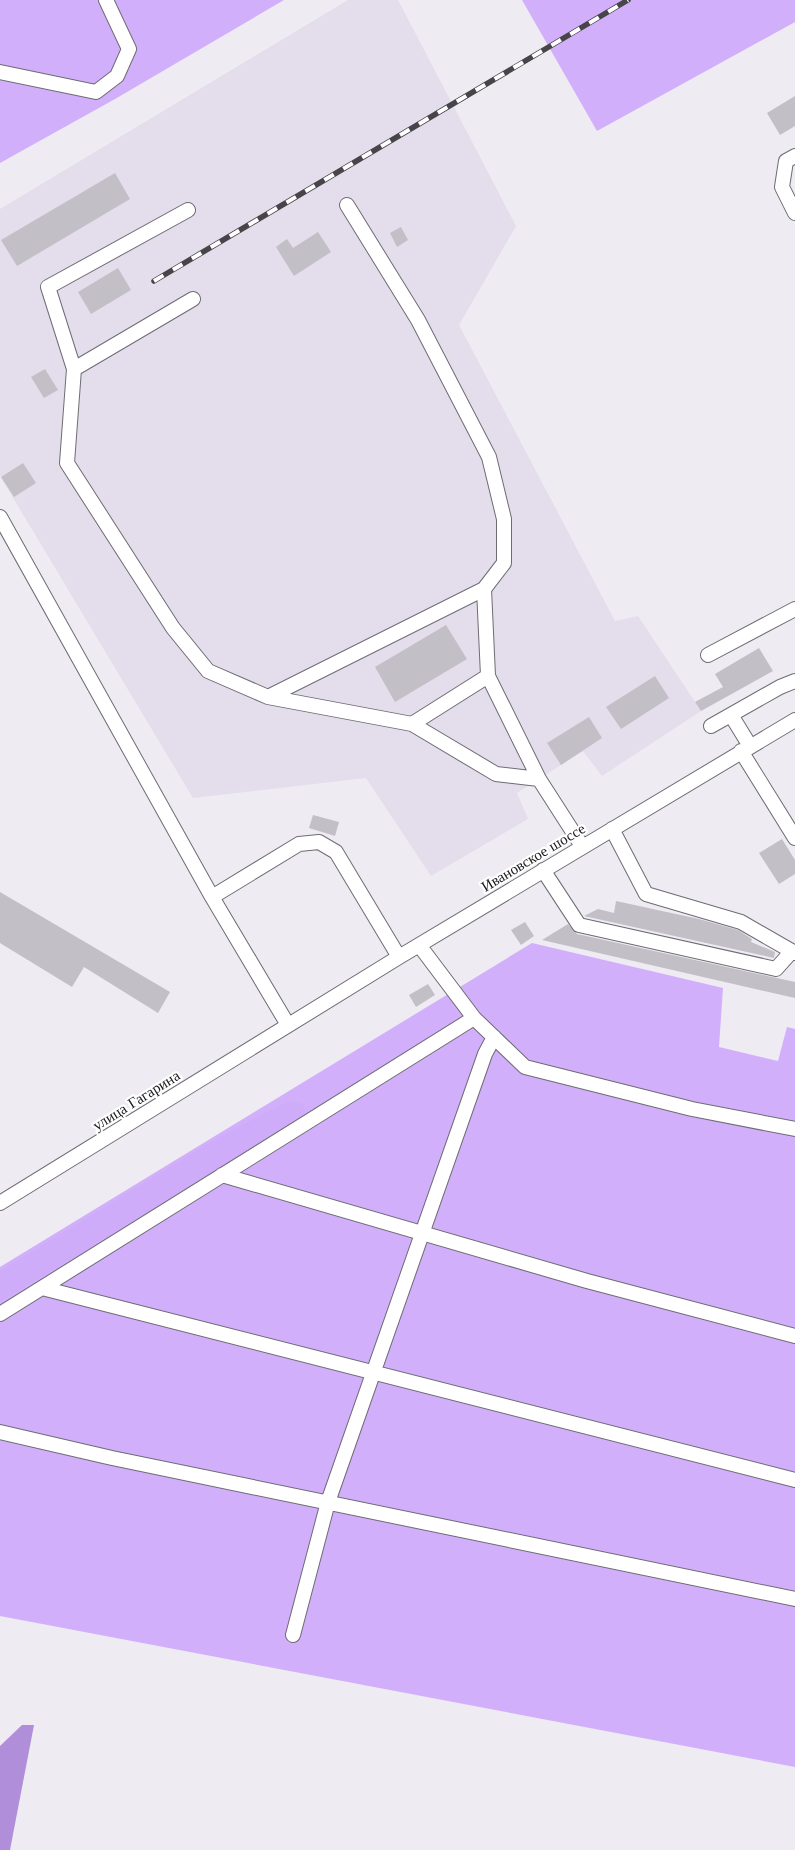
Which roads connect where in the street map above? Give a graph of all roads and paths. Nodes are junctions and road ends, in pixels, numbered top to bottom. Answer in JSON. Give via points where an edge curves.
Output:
{"nodes":[{"id":1,"x":106,"y":0,"type":"edge"},
{"id":2,"x":0,"y":72,"type":"edge"},
{"id":3,"x":795,"y":156,"type":"edge"},
{"id":4,"x":348,"y":205,"type":"dead end"},
{"id":5,"x":188,"y":210,"type":"dead end"},
{"id":6,"x":795,"y":213,"type":"edge"},
{"id":7,"x":193,"y":299,"type":"dead end"},
{"id":8,"x":74,"y":369,"type":"junction"},
{"id":9,"x":0,"y":517,"type":"edge"},
{"id":10,"x":484,"y":589,"type":"junction"},
{"id":11,"x":795,"y":609,"type":"edge"},
{"id":12,"x":708,"y":655,"type":"dead end"},
{"id":13,"x":488,"y":676,"type":"junction"},
{"id":14,"x":795,"y":681,"type":"edge"},
{"id":15,"x":268,"y":697,"type":"junction"},
{"id":16,"x":732,"y":715,"type":"junction"},
{"id":17,"x":795,"y":720,"type":"edge"},
{"id":18,"x":412,"y":724,"type":"junction"},
{"id":19,"x":711,"y":726,"type":"dead end"},
{"id":20,"x":745,"y":748,"type":"junction"},
{"id":21,"x":539,"y":779,"type":"junction"},
{"id":22,"x":612,"y":829,"type":"junction"},
{"id":23,"x":795,"y":838,"type":"edge"},
{"id":24,"x":582,"y":846,"type":"junction"},
{"id":25,"x":543,"y":870,"type":"junction"},
{"id":26,"x":212,"y":897,"type":"junction"},
{"id":27,"x":419,"y":945,"type":"junction"},
{"id":28,"x":793,"y":952,"type":"edge"},
{"id":29,"x":399,"y":957,"type":"junction"},
{"id":30,"x":474,"y":1018,"type":"junction"},
{"id":31,"x":288,"y":1025,"type":"junction"},
{"id":32,"x":494,"y":1037,"type":"junction"},
{"id":33,"x":795,"y":1129,"type":"edge"},
{"id":34,"x":222,"y":1175,"type":"junction"},
{"id":35,"x":0,"y":1203,"type":"edge"},
{"id":36,"x":421,"y":1233,"type":"junction"},
{"id":37,"x":42,"y":1288,"type":"junction"},
{"id":38,"x":0,"y":1314,"type":"edge"},
{"id":39,"x":795,"y":1336,"type":"edge"},
{"id":40,"x":373,"y":1372,"type":"junction"},
{"id":41,"x":0,"y":1432,"type":"edge"},
{"id":42,"x":795,"y":1480,"type":"edge"},
{"id":43,"x":328,"y":1502,"type":"junction"},
{"id":44,"x":795,"y":1599,"type":"edge"},
{"id":45,"x":294,"y":1635,"type":"dead end"}],
"edges":[{"from":1,"to":2,"type":"street","via":[[129,49],[117,76],[96,92]]},
{"from":3,"to":6,"type":"street","via":[[786,162],[782,187]]},
{"from":4,"to":10,"type":"street","via":[[418,320],[489,457],[504,519],[504,563]]},
{"from":5,"to":8,"type":"street","via":[[48,287]]},
{"from":7,"to":8,"type":"street"},
{"from":8,"to":15,"type":"street","via":[[66,463],[173,628],[208,671]]},
{"from":9,"to":26,"type":"street"},
{"from":10,"to":13,"type":"street"},
{"from":10,"to":15,"type":"street"},
{"from":11,"to":12,"type":"street"},
{"from":13,"to":18,"type":"street"},
{"from":13,"to":21,"type":"street"},
{"from":14,"to":16,"type":"street"},
{"from":15,"to":18,"type":"street"},
{"from":16,"to":19,"type":"street"},
{"from":16,"to":20,"type":"street"},
{"from":17,"to":20,"type":"street","name":"Ивановское шоссе"},
{"from":18,"to":21,"type":"street","via":[[496,774]]},
{"from":20,"to":22,"type":"street","name":"Ивановское шоссе"},
{"from":20,"to":23,"type":"street"},
{"from":21,"to":24,"type":"street"},
{"from":22,"to":24,"type":"street","name":"Ивановское шоссе"},
{"from":22,"to":28,"type":"street","via":[[646,894],[741,922]]},
{"from":24,"to":25,"type":"street","name":"Ивановское шоссе"},
{"from":25,"to":27,"type":"street","name":"Ивановское шоссе"},
{"from":25,"to":28,"type":"street","via":[[580,925],[776,969]]},
{"from":26,"to":29,"type":"street","via":[[298,844],[319,842],[336,852]]},
{"from":26,"to":31,"type":"street"},
{"from":27,"to":29,"type":"street","name":"Ивановское шоссе"},
{"from":27,"to":30,"type":"street"},
{"from":29,"to":31,"type":"street","name":"Ивановское шоссе"},
{"from":30,"to":32,"type":"street"},
{"from":30,"to":34,"type":"street"},
{"from":31,"to":35,"type":"street","name":"улица Гагарина"},
{"from":32,"to":33,"type":"street","via":[[525,1067],[692,1109]]},
{"from":32,"to":36,"type":"street","via":[[485,1054]]},
{"from":34,"to":36,"type":"street"},
{"from":34,"to":37,"type":"street"},
{"from":36,"to":39,"type":"street"},
{"from":36,"to":40,"type":"street"},
{"from":37,"to":38,"type":"street"},
{"from":37,"to":40,"type":"street"},
{"from":40,"to":42,"type":"street"},
{"from":40,"to":43,"type":"street"},
{"from":41,"to":43,"type":"street"},
{"from":43,"to":44,"type":"street"},
{"from":43,"to":45,"type":"street"}]}
